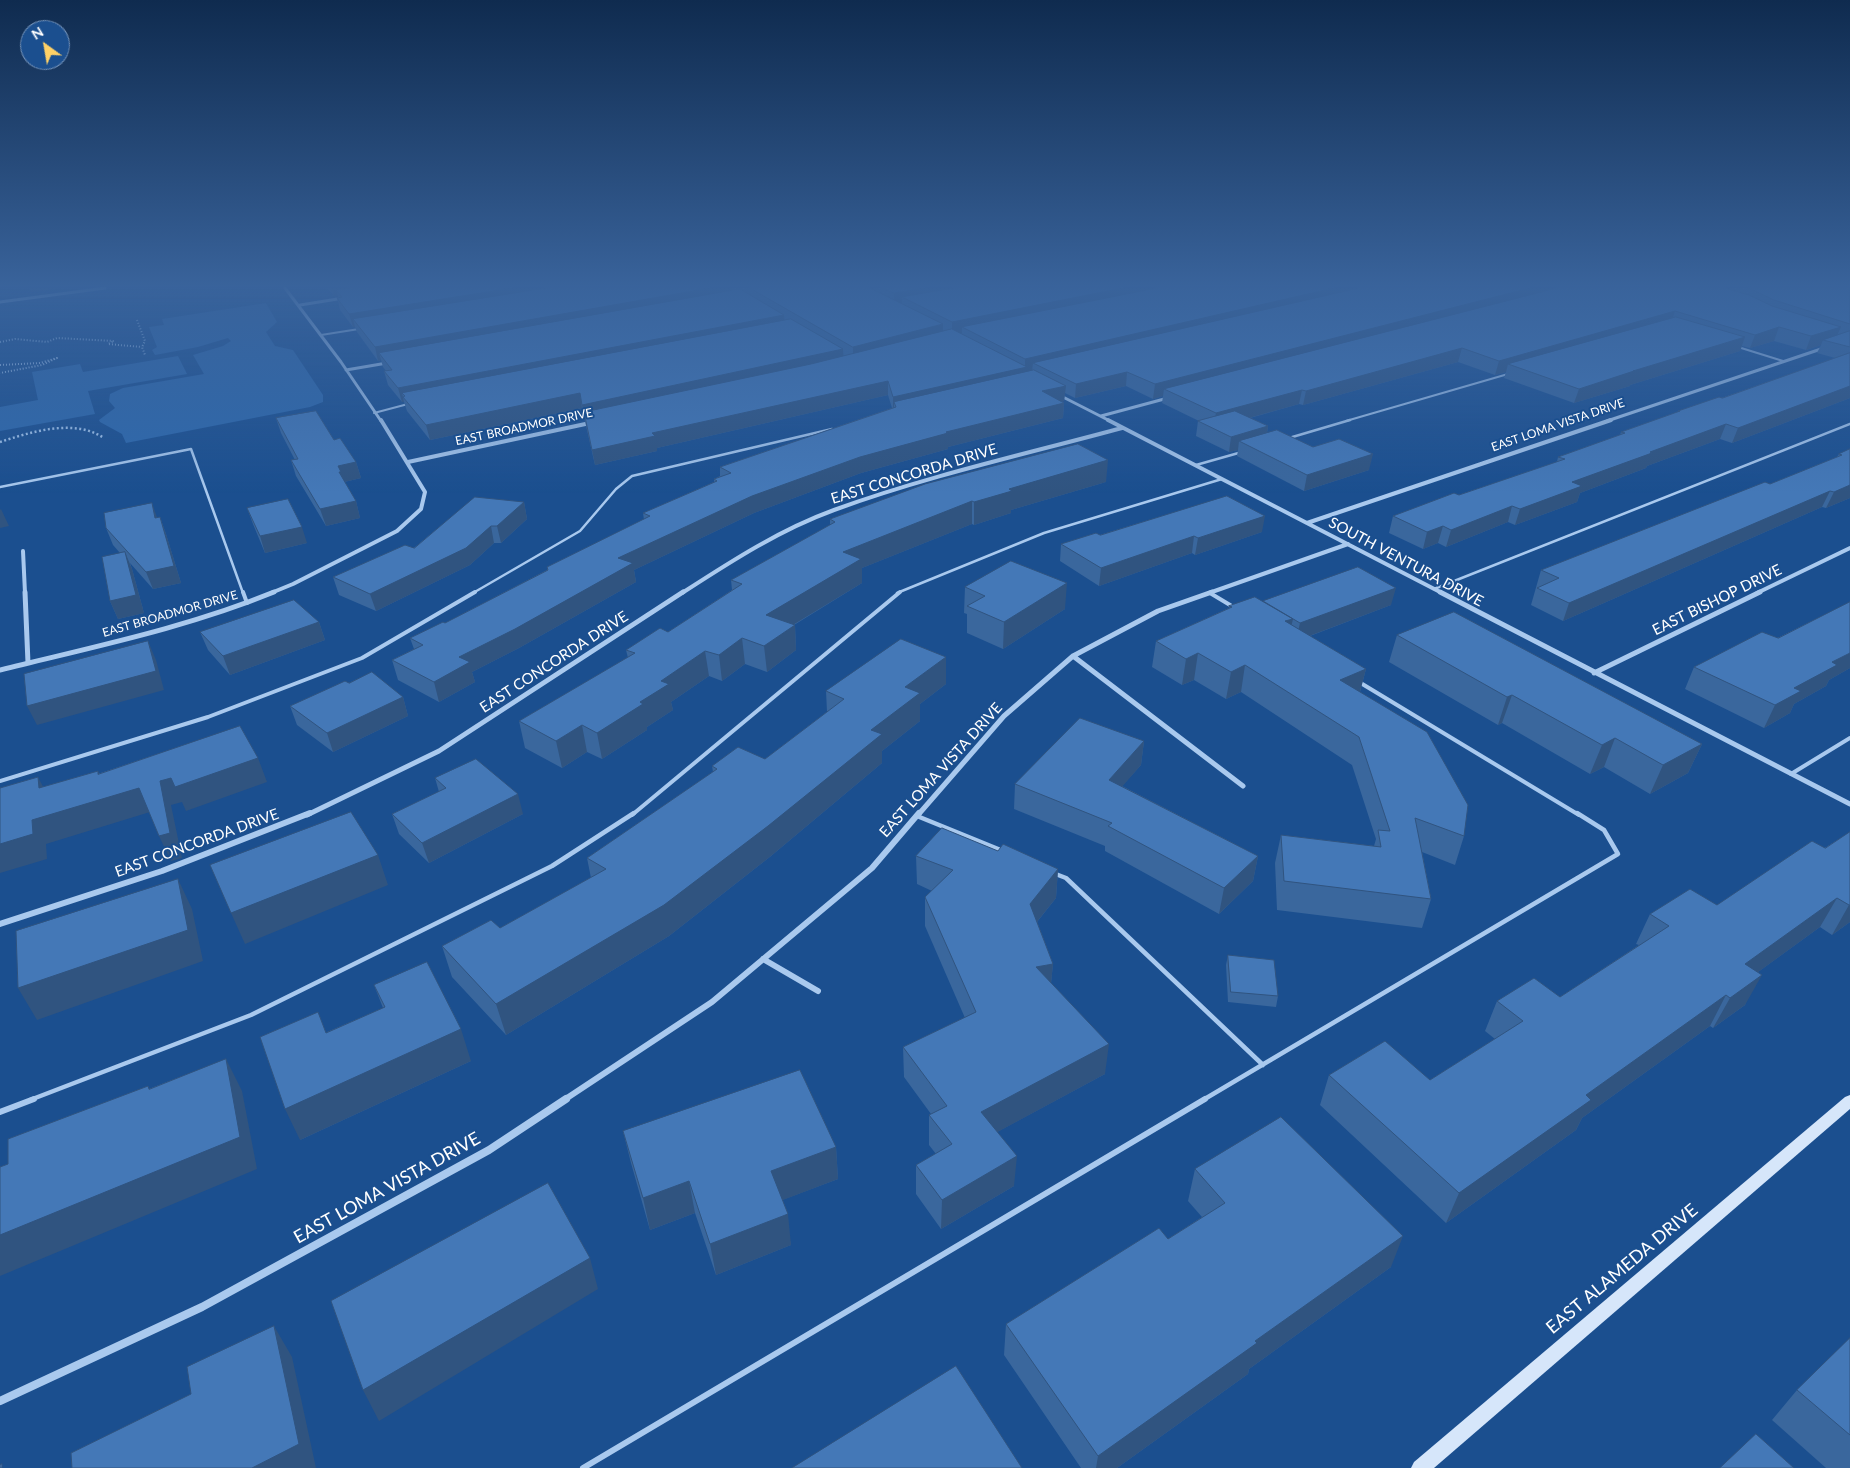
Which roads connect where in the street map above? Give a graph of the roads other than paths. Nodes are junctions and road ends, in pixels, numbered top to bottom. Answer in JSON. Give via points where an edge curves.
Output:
{"nodes":[{"id":1,"x":336,"y":357,"type":"edge"},
{"id":2,"x":1766,"y":357,"type":"edge"},
{"id":3,"x":1798,"y":357,"type":"edge"},
{"id":4,"x":390,"y":362,"type":"edge"},
{"id":5,"x":1783,"y":362,"type":"junction"},
{"id":6,"x":346,"y":370,"type":"junction"},
{"id":7,"x":1508,"y":374,"type":"edge"},
{"id":8,"x":1051,"y":391,"type":"edge"},
{"id":9,"x":1175,"y":396,"type":"edge"},
{"id":10,"x":413,"y":403,"type":"edge"},
{"id":11,"x":374,"y":413,"type":"junction"},
{"id":12,"x":1101,"y":416,"type":"junction"},
{"id":13,"x":593,"y":422,"type":"edge"},
{"id":14,"x":1850,"y":424,"type":"edge"},
{"id":15,"x":836,"y":428,"type":"edge"},
{"id":16,"x":1122,"y":428,"type":"junction"},
{"id":17,"x":1288,"y":439,"type":"edge"},
{"id":18,"x":1249,"y":450,"type":"edge"},
{"id":19,"x":408,"y":462,"type":"junction"},
{"id":20,"x":1196,"y":466,"type":"junction"},
{"id":21,"x":1222,"y":479,"type":"junction"},
{"id":22,"x":0,"y":487,"type":"edge"},
{"id":23,"x":1306,"y":523,"type":"junction"},
{"id":24,"x":1348,"y":544,"type":"junction"},
{"id":25,"x":1850,"y":548,"type":"edge"},
{"id":26,"x":23,"y":551,"type":"dead end"},
{"id":27,"x":1434,"y":589,"type":"junction"},
{"id":28,"x":1210,"y":592,"type":"junction"},
{"id":29,"x":248,"y":603,"type":"junction"},
{"id":30,"x":1240,"y":611,"type":"edge"},
{"id":31,"x":1073,"y":656,"type":"junction"},
{"id":32,"x":28,"y":663,"type":"junction"},
{"id":33,"x":0,"y":670,"type":"edge"},
{"id":34,"x":1594,"y":673,"type":"junction"},
{"id":35,"x":1350,"y":677,"type":"edge"},
{"id":36,"x":1850,"y":738,"type":"edge"},
{"id":37,"x":1791,"y":774,"type":"junction"},
{"id":38,"x":0,"y":781,"type":"edge"},
{"id":39,"x":1242,"y":786,"type":"dead end"},
{"id":40,"x":1850,"y":804,"type":"edge"},
{"id":41,"x":917,"y":816,"type":"junction"},
{"id":42,"x":1011,"y":855,"type":"edge"},
{"id":43,"x":1048,"y":870,"type":"edge"},
{"id":44,"x":0,"y":924,"type":"edge"},
{"id":45,"x":763,"y":959,"type":"junction"},
{"id":46,"x":818,"y":991,"type":"dead end"},
{"id":47,"x":1263,"y":1065,"type":"junction"},
{"id":48,"x":1850,"y":1101,"type":"edge"},
{"id":49,"x":0,"y":1112,"type":"edge"},
{"id":50,"x":0,"y":1400,"type":"edge"},
{"id":51,"x":583,"y":1468,"type":"edge"},
{"id":52,"x":1420,"y":1468,"type":"edge"}],
"edges":[{"from":1,"to":6,"type":"street"},
{"from":2,"to":5,"type":"lane"},
{"from":3,"to":5,"type":"street","name":"EAST LOMA VISTA DRIVE"},
{"from":4,"to":6,"type":"street"},
{"from":5,"to":23,"type":"street","name":"EAST LOMA VISTA DRIVE"},
{"from":6,"to":11,"type":"street"},
{"from":7,"to":17,"type":"lane"},
{"from":8,"to":12,"type":"street","name":"SOUTH VENTURA DRIVE"},
{"from":9,"to":12,"type":"street"},
{"from":10,"to":11,"type":"lane"},
{"from":11,"to":19,"type":"street"},
{"from":12,"to":16,"type":"street","name":"SOUTH VENTURA DRIVE"},
{"from":13,"to":19,"type":"street","name":"EAST BROADMOR DRIVE"},
{"from":14,"to":27,"type":"lane"},
{"from":15,"to":38,"type":"lane","via":[[632,476],[616,488],[580,531],[362,658],[208,718]]},
{"from":16,"to":20,"type":"street","name":"SOUTH VENTURA DRIVE"},
{"from":16,"to":44,"type":"street","name":"EAST CONCORDA DRIVE","via":[[929,480],[833,510],[751,548],[439,752],[294,821],[162,871]]},
{"from":18,"to":20,"type":"lane"},
{"from":19,"to":29,"type":"street","name":"EAST BROADMOR DRIVE","via":[[426,492],[421,509],[397,531]]},
{"from":20,"to":21,"type":"street","name":"SOUTH VENTURA DRIVE"},
{"from":21,"to":23,"type":"street","name":"SOUTH VENTURA DRIVE"},
{"from":21,"to":49,"type":"lane","via":[[1044,533],[897,593],[633,814],[552,866],[251,1016]]},
{"from":22,"to":29,"type":"lane","via":[[191,449]]},
{"from":23,"to":24,"type":"street","name":"SOUTH VENTURA DRIVE"},
{"from":24,"to":27,"type":"street","name":"SOUTH VENTURA DRIVE"},
{"from":24,"to":28,"type":"street","name":"EAST LOMA VISTA DRIVE"},
{"from":25,"to":34,"type":"street","name":"EAST BISHOP DRIVE"},
{"from":26,"to":32,"type":"street"},
{"from":27,"to":34,"type":"street","name":"SOUTH VENTURA DRIVE"},
{"from":28,"to":30,"type":"lane"},
{"from":28,"to":31,"type":"street","name":"EAST LOMA VISTA DRIVE","via":[[1158,611]]},
{"from":29,"to":32,"type":"street","name":"EAST BROADMOR DRIVE","via":[[185,623]]},
{"from":31,"to":39,"type":"street"},
{"from":31,"to":41,"type":"street","name":"EAST LOMA VISTA DRIVE","via":[[1004,716]]},
{"from":32,"to":33,"type":"street","name":"EAST BROADMOR DRIVE"},
{"from":34,"to":37,"type":"street","name":"SOUTH VENTURA DRIVE"},
{"from":35,"to":47,"type":"lane","via":[[1604,830],[1618,854]]},
{"from":36,"to":37,"type":"lane"},
{"from":37,"to":40,"type":"street","name":"SOUTH VENTURA DRIVE"},
{"from":41,"to":42,"type":"lane"},
{"from":41,"to":45,"type":"street","name":"EAST LOMA VISTA DRIVE","via":[[872,868]]},
{"from":43,"to":47,"type":"lane","via":[[1066,878]]},
{"from":45,"to":46,"type":"street"},
{"from":45,"to":50,"type":"street","name":"EAST LOMA VISTA DRIVE","via":[[712,1002],[489,1150],[202,1307]]},
{"from":47,"to":51,"type":"lane"},
{"from":48,"to":52,"type":"street","name":"EAST ALAMEDA DRIVE"}]}
